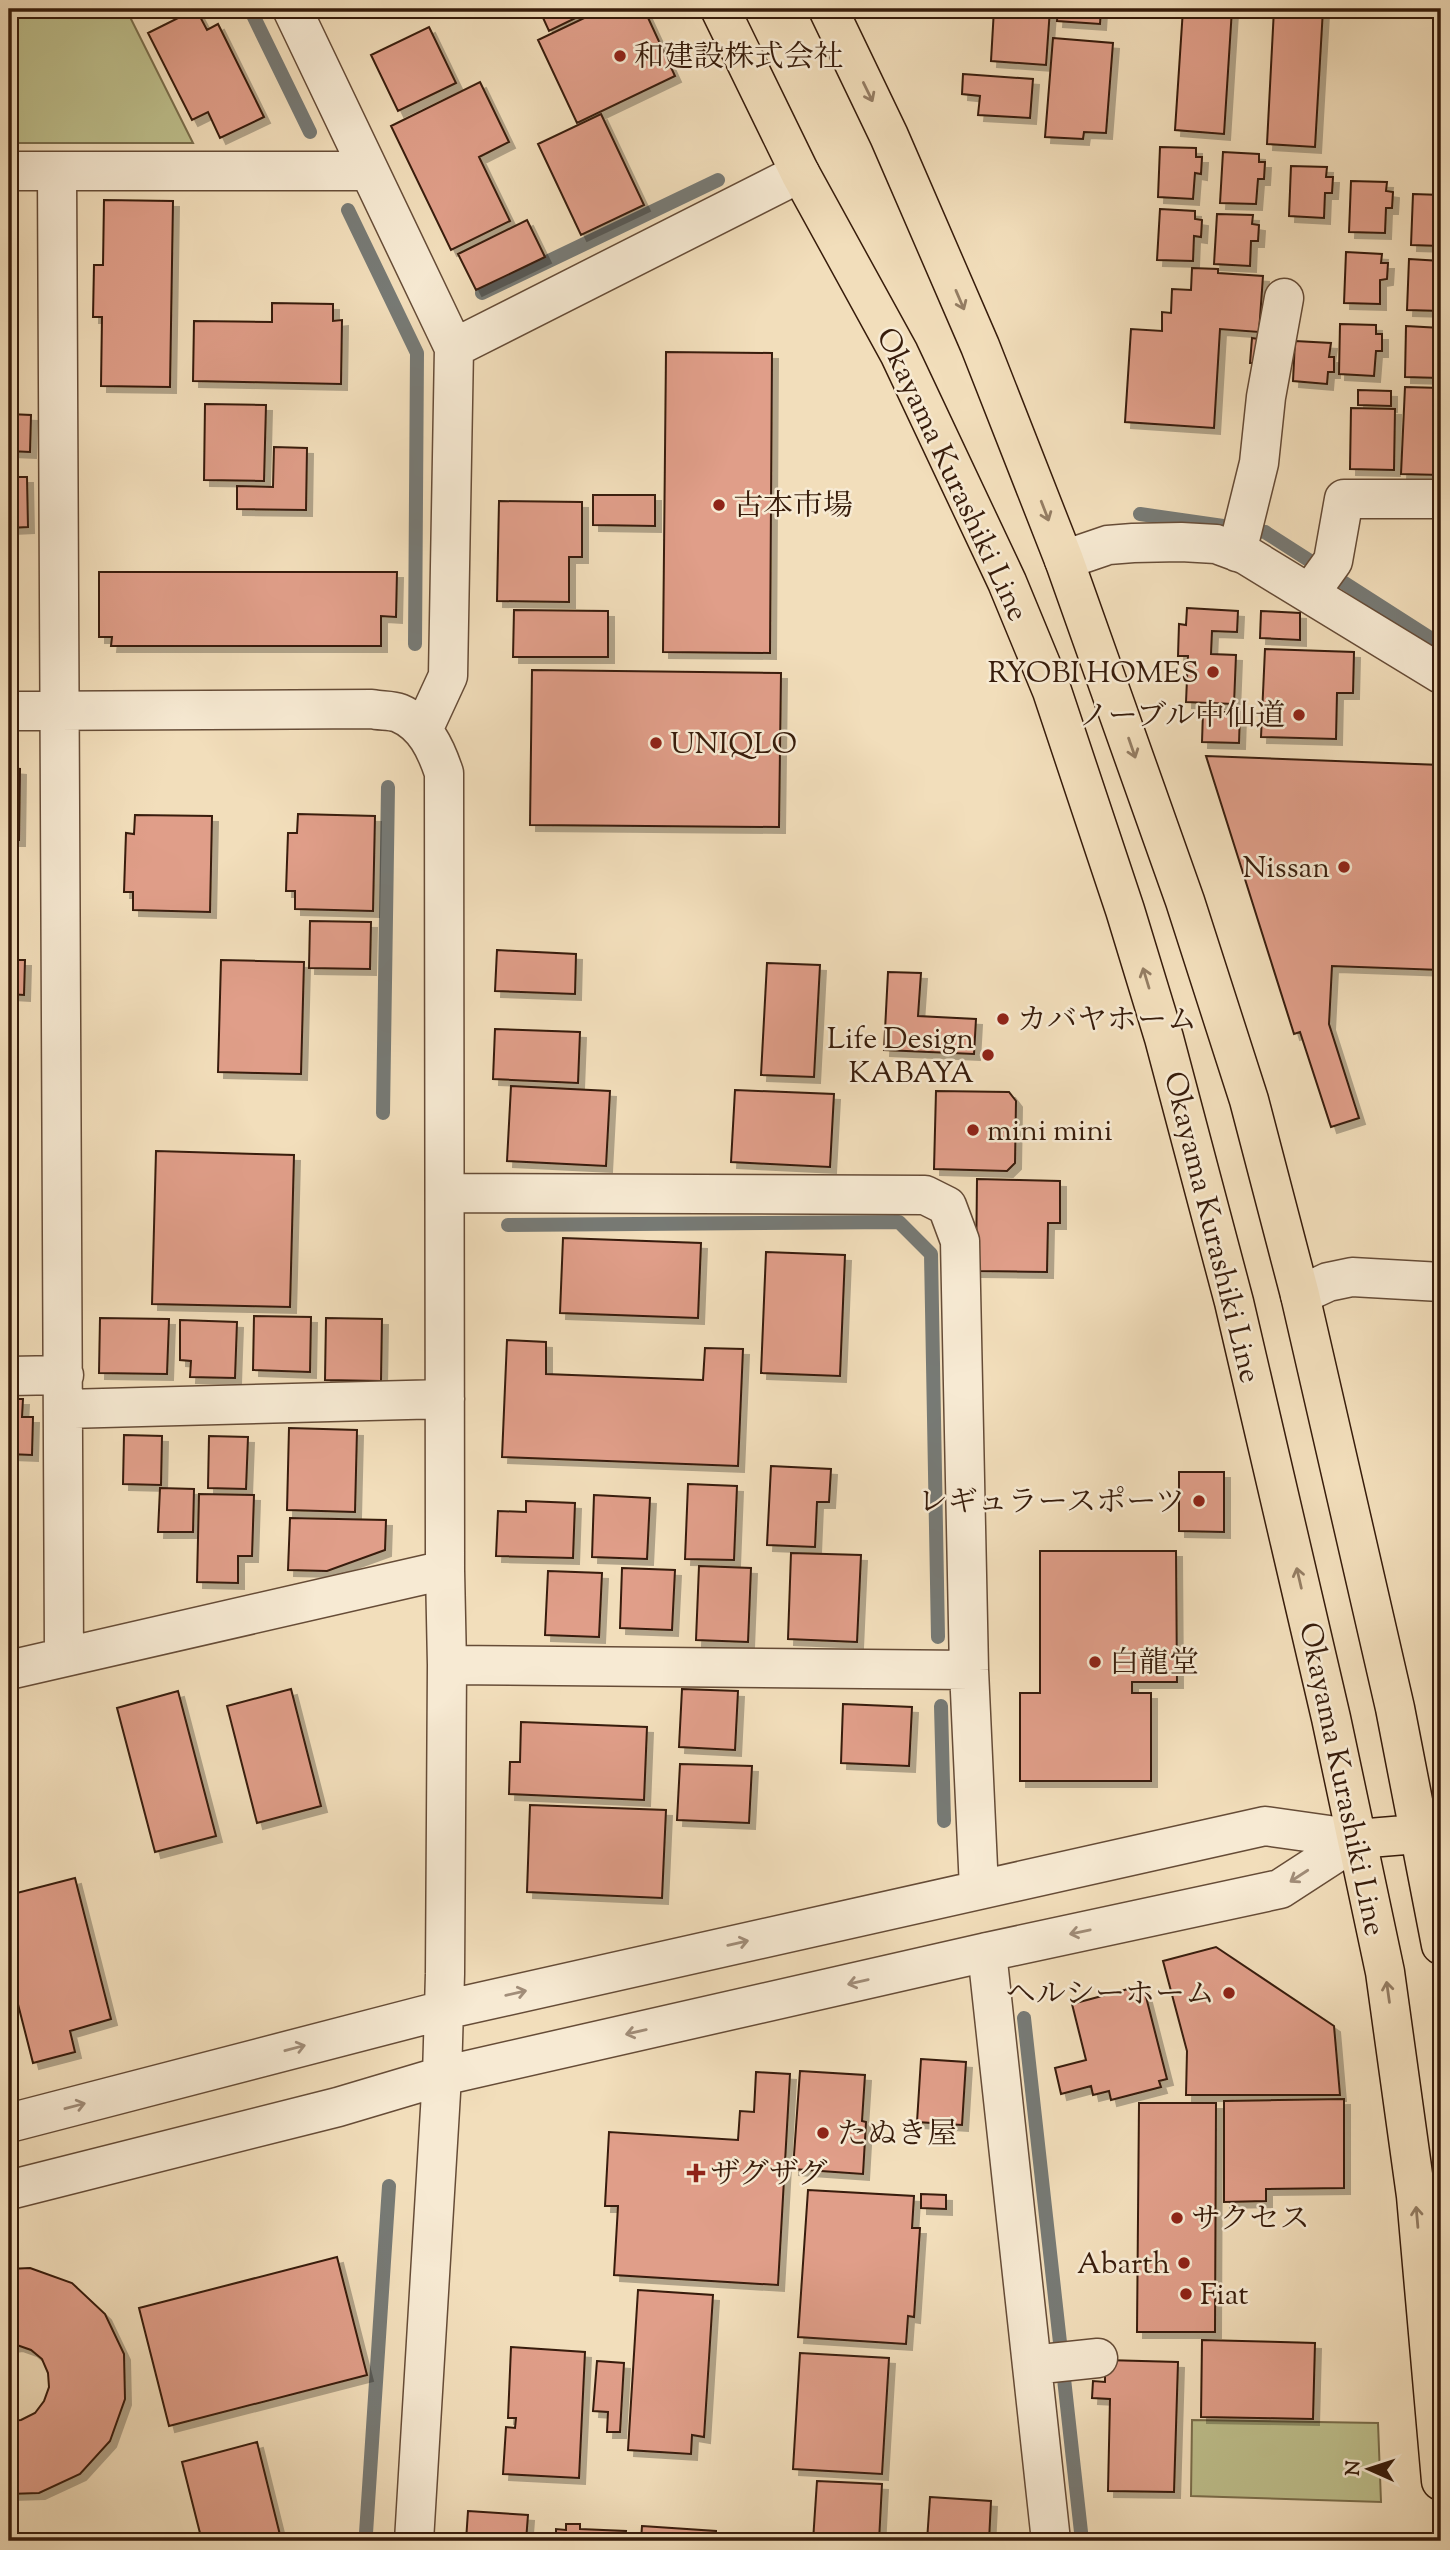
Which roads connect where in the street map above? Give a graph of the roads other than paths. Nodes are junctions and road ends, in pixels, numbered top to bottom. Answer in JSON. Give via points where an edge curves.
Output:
{"nodes":[{"id":1,"x":292,"y":9,"type":"edge"},
{"id":2,"x":720,"y":9,"type":"edge"},
{"id":3,"x":828,"y":9,"type":"edge"},
{"id":4,"x":9,"y":171,"type":"edge"},
{"id":5,"x":57,"y":171,"type":"junction"},
{"id":6,"x":368,"y":171,"type":"junction"},
{"id":7,"x":800,"y":173,"type":"junction"},
{"id":8,"x":1284,"y":298,"type":"dead end"},
{"id":9,"x":454,"y":348,"type":"junction"},
{"id":10,"x":1441,"y":499,"type":"edge"},
{"id":11,"x":1242,"y":535,"type":"junction"},
{"id":12,"x":1064,"y":561,"type":"junction"},
{"id":13,"x":1321,"y":577,"type":"junction"},
{"id":14,"x":1441,"y":674,"type":"edge"},
{"id":15,"x":9,"y":711,"type":"edge"},
{"id":16,"x":61,"y":712,"type":"junction"},
{"id":17,"x":423,"y":730,"type":"junction"},
{"id":18,"x":445,"y":1193,"type":"junction"},
{"id":19,"x":1441,"y":1282,"type":"edge"},
{"id":20,"x":1300,"y":1295,"type":"junction"},
{"id":21,"x":9,"y":1376,"type":"edge"},
{"id":22,"x":64,"y":1392,"type":"junction"},
{"id":23,"x":445,"y":1399,"type":"junction"},
{"id":24,"x":445,"y":1570,"type":"junction"},
{"id":25,"x":64,"y":1656,"type":"junction"},
{"id":26,"x":447,"y":1665,"type":"junction"},
{"id":27,"x":9,"y":1670,"type":"edge"},
{"id":28,"x":969,"y":1670,"type":"junction"},
{"id":29,"x":1430,"y":1832,"type":"edge"},
{"id":30,"x":1357,"y":1839,"type":"junction"},
{"id":31,"x":979,"y":1889,"type":"junction"},
{"id":32,"x":1441,"y":1945,"type":"edge"},
{"id":33,"x":987,"y":1952,"type":"junction"},
{"id":34,"x":444,"y":2010,"type":"junction"},
{"id":35,"x":442,"y":2076,"type":"junction"},
{"id":36,"x":9,"y":2123,"type":"edge"},
{"id":37,"x":9,"y":2190,"type":"edge"},
{"id":38,"x":1441,"y":2481,"type":"edge"},
{"id":39,"x":414,"y":2541,"type":"edge"},
{"id":40,"x":1051,"y":2541,"type":"edge"}],
"edges":[{"from":1,"to":6,"type":"street"},
{"from":2,"to":7,"type":"main road","name":"Okayama Kurashiki Line"},
{"from":3,"to":12,"type":"main road","name":"Okayama Kurashiki Line","one_way":true,"via":[[980,346]]},
{"from":4,"to":5,"type":"street"},
{"from":5,"to":6,"type":"street"},
{"from":5,"to":16,"type":"street"},
{"from":6,"to":9,"type":"street"},
{"from":7,"to":9,"type":"street"},
{"from":30,"to":7,"type":"main road","name":"Okayama Kurashiki Line","one_way":true,"via":[[1234,1302],[1164,1038],[1057,704],[1007,582],[899,353]]},
{"from":8,"to":11,"type":"street","via":[[1259,463]]},
{"from":9,"to":17,"type":"street","via":[[448,676]]},
{"from":10,"to":13,"type":"street","via":[[1345,499]]},
{"from":11,"to":12,"type":"street","via":[[1216,544],[1108,545]]},
{"from":11,"to":13,"type":"street"},
{"from":12,"to":20,"type":"main road","name":"Okayama Kurashiki Line","one_way":true,"via":[[1185,901],[1249,1100]]},
{"from":13,"to":14,"type":"street"},
{"from":15,"to":16,"type":"street"},
{"from":16,"to":17,"type":"street","via":[[372,709],[399,713]]},
{"from":16,"to":22,"type":"street"},
{"from":17,"to":18,"type":"street","via":[[444,773]]},
{"from":18,"to":23,"type":"street"},
{"from":18,"to":28,"type":"street","via":[[925,1195],[947,1206],[960,1241]]},
{"from":19,"to":20,"type":"street","via":[[1352,1277]]},
{"from":20,"to":29,"type":"main road","name":"Okayama Kurashiki Line","via":[[1395,1708]]},
{"from":21,"to":22,"type":"street"},
{"from":22,"to":23,"type":"street"},
{"from":22,"to":25,"type":"street"},
{"from":23,"to":24,"type":"street"},
{"from":24,"to":25,"type":"street"},
{"from":24,"to":26,"type":"street"},
{"from":25,"to":27,"type":"street"},
{"from":26,"to":28,"type":"street"},
{"from":26,"to":34,"type":"street"},
{"from":28,"to":31,"type":"street"},
{"from":29,"to":30,"type":"main road"},
{"from":29,"to":32,"type":"main road","name":"Okayama Kurashiki Line"},
{"from":30,"to":31,"type":"street","via":[[1265,1826]]},
{"from":30,"to":33,"type":"street","one_way":true,"via":[[1280,1889]]},
{"from":38,"to":30,"type":"main road","name":"Okayama Kurashiki Line","one_way":true,"via":[[1416,2196],[1385,1972]]},
{"from":34,"to":31,"type":"street","one_way":true},
{"from":33,"to":35,"type":"street","one_way":true},
{"from":33,"to":40,"type":"street","via":[[1064,2362]]},
{"from":34,"to":35,"type":"street"},
{"from":36,"to":34,"type":"street","one_way":true},
{"from":35,"to":37,"type":"street"},
{"from":35,"to":39,"type":"street"}]}
